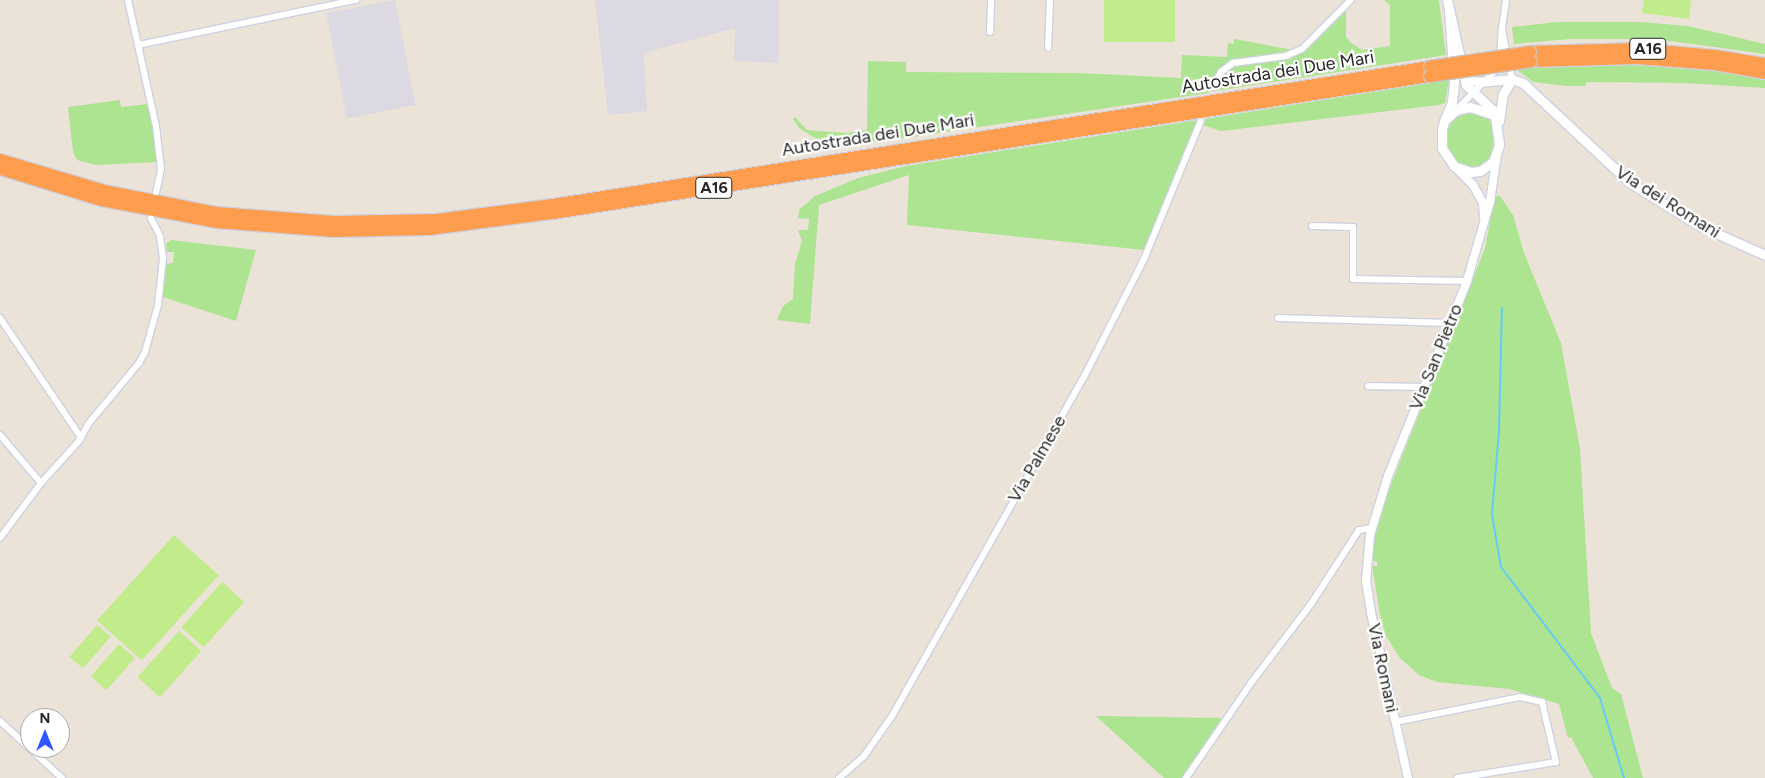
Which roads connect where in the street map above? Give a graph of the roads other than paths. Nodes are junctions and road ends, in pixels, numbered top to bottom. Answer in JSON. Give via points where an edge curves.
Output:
{"nodes":[{"id":1,"x":128,"y":0,"type":"edge"},
{"id":2,"x":356,"y":0,"type":"edge"},
{"id":3,"x":991,"y":0,"type":"edge"},
{"id":4,"x":1050,"y":0,"type":"edge"},
{"id":5,"x":1351,"y":0,"type":"edge"},
{"id":6,"x":1506,"y":0,"type":"edge"},
{"id":7,"x":1448,"y":5,"type":"edge"},
{"id":8,"x":1502,"y":30,"type":"junction"},
{"id":9,"x":990,"y":32,"type":"dead end"},
{"id":10,"x":138,"y":45,"type":"junction"},
{"id":11,"x":1048,"y":48,"type":"dead end"},
{"id":12,"x":1765,"y":63,"type":"edge"},
{"id":13,"x":1429,"y":71,"type":"junction"},
{"id":14,"x":1765,"y":73,"type":"edge"},
{"id":15,"x":1464,"y":77,"type":"junction"},
{"id":16,"x":1512,"y":79,"type":"junction"},
{"id":17,"x":1486,"y":82,"type":"junction"},
{"id":18,"x":1212,"y":87,"type":"dead end"},
{"id":19,"x":1473,"y":94,"type":"junction"},
{"id":20,"x":1456,"y":110,"type":"junction"},
{"id":21,"x":1497,"y":119,"type":"junction"},
{"id":22,"x":1201,"y":121,"type":"dead end"},
{"id":23,"x":1444,"y":121,"type":"junction"},
{"id":24,"x":1497,"y":154,"type":"junction"},
{"id":25,"x":0,"y":159,"type":"edge"},
{"id":26,"x":1454,"y":166,"type":"junction"},
{"id":27,"x":0,"y":169,"type":"edge"},
{"id":28,"x":156,"y":192,"type":"dead end"},
{"id":29,"x":152,"y":218,"type":"dead end"},
{"id":30,"x":1484,"y":219,"type":"junction"},
{"id":31,"x":1312,"y":226,"type":"dead end"},
{"id":32,"x":1765,"y":255,"type":"edge"},
{"id":33,"x":1467,"y":281,"type":"junction"},
{"id":34,"x":0,"y":318,"type":"edge"},
{"id":35,"x":1278,"y":318,"type":"dead end"},
{"id":36,"x":1450,"y":323,"type":"junction"},
{"id":37,"x":1368,"y":386,"type":"dead end"},
{"id":38,"x":1424,"y":387,"type":"junction"},
{"id":39,"x":0,"y":435,"type":"edge"},
{"id":40,"x":80,"y":436,"type":"junction"},
{"id":41,"x":41,"y":483,"type":"junction"},
{"id":42,"x":1371,"y":528,"type":"junction"},
{"id":43,"x":0,"y":536,"type":"edge"},
{"id":44,"x":1367,"y":558,"type":"joint"},
{"id":45,"x":0,"y":721,"type":"edge"},
{"id":46,"x":1395,"y":722,"type":"junction"},
{"id":47,"x":1496,"y":775,"type":"edge"},
{"id":48,"x":62,"y":778,"type":"edge"},
{"id":49,"x":839,"y":778,"type":"edge"},
{"id":50,"x":1186,"y":778,"type":"edge"},
{"id":51,"x":1408,"y":778,"type":"edge"},
{"id":52,"x":1457,"y":778,"type":"edge"}],
"edges":[{"from":1,"to":10,"type":"street"},
{"from":2,"to":10,"type":"street"},
{"from":3,"to":9,"type":"street"},
{"from":4,"to":11,"type":"street"},
{"from":5,"to":18,"type":"street","via":[[1302,48],[1286,56],[1233,62],[1221,72]]},
{"from":6,"to":8,"type":"street"},
{"from":7,"to":15,"type":"main road"},
{"from":7,"to":23,"type":"main road","via":[[1454,82],[1452,102]]},
{"from":8,"to":16,"type":"street"},
{"from":8,"to":17,"type":"street","via":[[1500,64]]},
{"from":10,"to":28,"type":"street","via":[[158,142],[161,170]]},
{"from":12,"to":13,"type":"highway","name":"Autostrada dei Due Mari","number":"A16","bridge":true,"via":[[1674,50],[1597,48],[1530,51]]},
{"from":13,"to":14,"type":"highway","name":"Autostrada dei Due Mari","number":"A16","bridge":true,"via":[[1597,58],[1673,60]]},
{"from":13,"to":25,"type":"highway","name":"Autostrada dei Due Mari","number":"A16","via":[[436,219],[334,221],[216,212],[104,190]]},
{"from":13,"to":27,"type":"highway","name":"Autostrada dei Due Mari","number":"A16","via":[[553,214],[429,229],[326,231],[215,222],[101,200]]},
{"from":15,"to":17,"type":"main road"},
{"from":15,"to":19,"type":"main road"},
{"from":16,"to":17,"type":"main road"},
{"from":16,"to":21,"type":"main road","via":[[1503,94]]},
{"from":16,"to":32,"type":"main road","name":"Via dei Romani","via":[[1526,84],[1629,182],[1698,225]]},
{"from":17,"to":19,"type":"street"},
{"from":19,"to":20,"type":"street"},
{"from":19,"to":21,"type":"main road"},
{"from":20,"to":21,"type":"main road","via":[[1478,108]]},
{"from":20,"to":23,"type":"main road"},
{"from":21,"to":24,"type":"main road"},
{"from":22,"to":49,"type":"street","name":"Via Palmese","via":[[1144,259],[1084,377],[986,546],[910,687],[864,756]]},
{"from":23,"to":26,"type":"main road","via":[[1442,148]]},
{"from":24,"to":26,"type":"main road","via":[[1493,162],[1480,171],[1471,172]]},
{"from":24,"to":30,"type":"street","name":"Via San Pietro"},
{"from":26,"to":30,"type":"street","via":[[1473,185],[1483,203]]},
{"from":29,"to":40,"type":"street","via":[[160,236],[163,258],[152,329],[139,363]]},
{"from":30,"to":33,"type":"street","name":"Via San Pietro"},
{"from":31,"to":33,"type":"street","via":[[1353,227],[1353,279]]},
{"from":33,"to":36,"type":"street","name":"Via San Pietro"},
{"from":34,"to":40,"type":"street"},
{"from":35,"to":36,"type":"street"},
{"from":36,"to":38,"type":"street","name":"Via San Pietro"},
{"from":37,"to":38,"type":"street"},
{"from":38,"to":42,"type":"street","name":"Via San Pietro"},
{"from":39,"to":41,"type":"street"},
{"from":40,"to":41,"type":"street"},
{"from":41,"to":43,"type":"street"},
{"from":42,"to":44,"type":"street","name":"Via San Pietro"},
{"from":42,"to":50,"type":"street","via":[[1359,530],[1311,604],[1245,691]]},
{"from":44,"to":46,"type":"street","name":"Via Romani","via":[[1370,612]]},
{"from":45,"to":48,"type":"street"},
{"from":46,"to":47,"type":"street","via":[[1520,697],[1542,702],[1556,762]]},
{"from":46,"to":51,"type":"street","name":"Via Romani"},
{"from":47,"to":52,"type":"street"}]}
